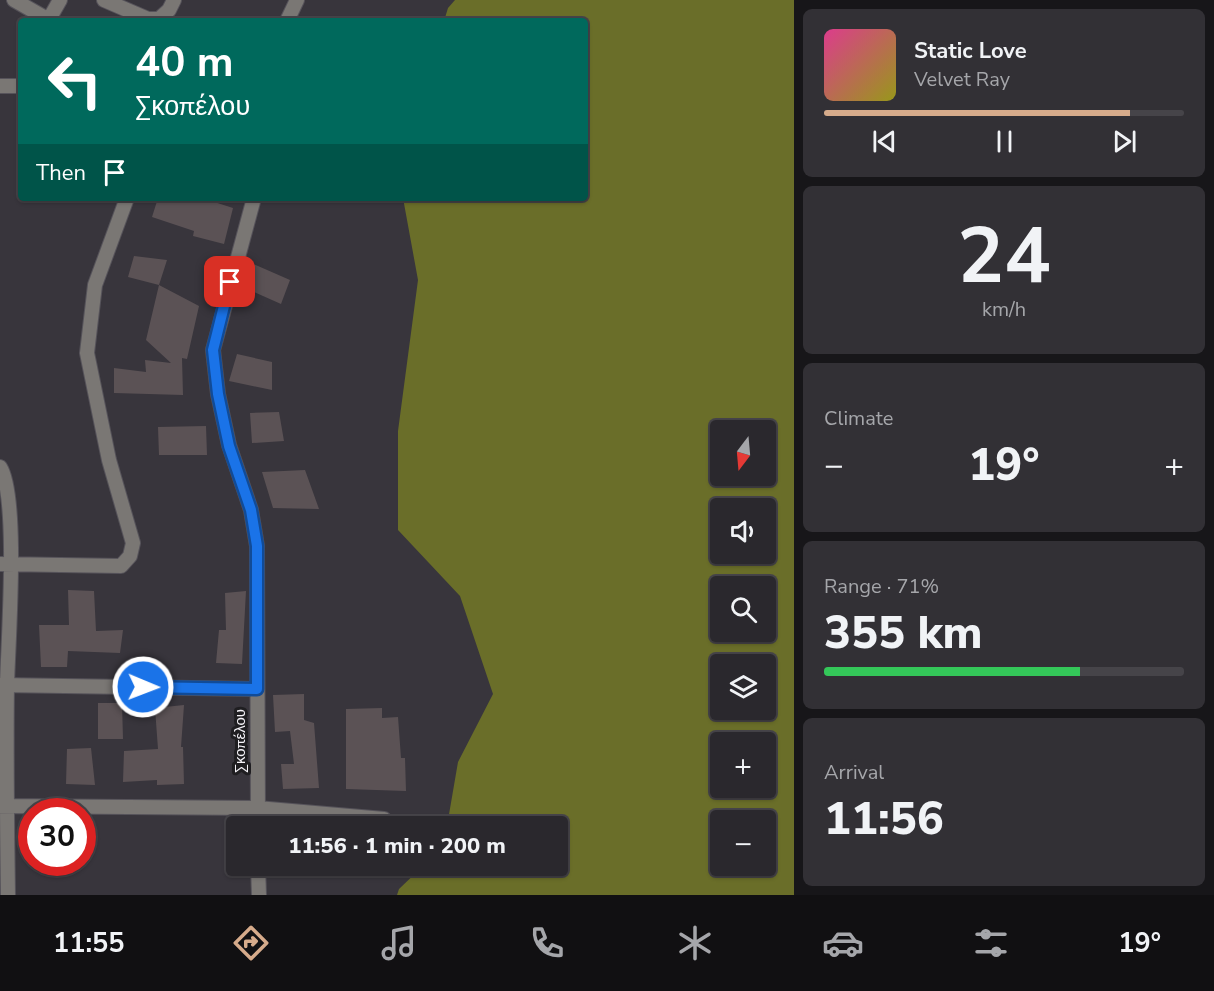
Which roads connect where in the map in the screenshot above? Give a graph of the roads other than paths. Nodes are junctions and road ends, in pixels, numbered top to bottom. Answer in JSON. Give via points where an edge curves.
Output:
{"nodes":[{"id":1,"x":14,"y":0,"type":"edge"},
{"id":2,"x":60,"y":0,"type":"edge"},
{"id":3,"x":104,"y":0,"type":"edge"},
{"id":4,"x":174,"y":0,"type":"edge"},
{"id":5,"x":297,"y":0,"type":"edge"},
{"id":6,"x":46,"y":18,"type":"edge"},
{"id":7,"x":50,"y":18,"type":"edge"},
{"id":8,"x":146,"y":18,"type":"edge"},
{"id":9,"x":160,"y":18,"type":"edge"},
{"id":10,"x":288,"y":18,"type":"edge"},
{"id":11,"x":0,"y":86,"type":"edge"},
{"id":12,"x":18,"y":86,"type":"edge"},
{"id":13,"x":126,"y":201,"type":"edge"},
{"id":14,"x":252,"y":201,"type":"edge"},
{"id":15,"x":0,"y":467,"type":"edge"},
{"id":16,"x":5,"y":564,"type":"edge"},
{"id":17,"x":4,"y":685,"type":"edge"},
{"id":18,"x":257,"y":689,"type":"junction"},
{"id":19,"x":3,"y":806,"type":"edge"},
{"id":20,"x":257,"y":808,"type":"junction"},
{"id":21,"x":257,"y":816,"type":"edge"},
{"id":22,"x":349,"y":816,"type":"edge"},
{"id":23,"x":258,"y":876,"type":"edge"},
{"id":24,"x":8,"y":895,"type":"edge"},
{"id":25,"x":259,"y":895,"type":"edge"}],
"edges":[{"from":1,"to":6,"type":"street"},
{"from":2,"to":7,"type":"street"},
{"from":3,"to":8,"type":"street"},
{"from":4,"to":9,"type":"street"},
{"from":5,"to":10,"type":"street"},
{"from":11,"to":12,"type":"street"},
{"from":13,"to":16,"type":"street","via":[[95,285],[87,352],[109,460],[133,543],[130,556],[121,566]]},
{"from":14,"to":18,"type":"street","name":"Σκοπέλου","via":[[213,350],[229,446],[251,510],[257,546]]},
{"from":15,"to":16,"type":"street","via":[[9,501]]},
{"from":16,"to":17,"type":"street"},
{"from":17,"to":18,"type":"street"},
{"from":17,"to":19,"type":"street"},
{"from":18,"to":20,"type":"street","name":"Σκοπέλου"},
{"from":19,"to":20,"type":"street"},
{"from":19,"to":24,"type":"street"},
{"from":20,"to":21,"type":"street","name":"Σκοπέλου"},
{"from":20,"to":22,"type":"street"},
{"from":23,"to":25,"type":"street"}]}
